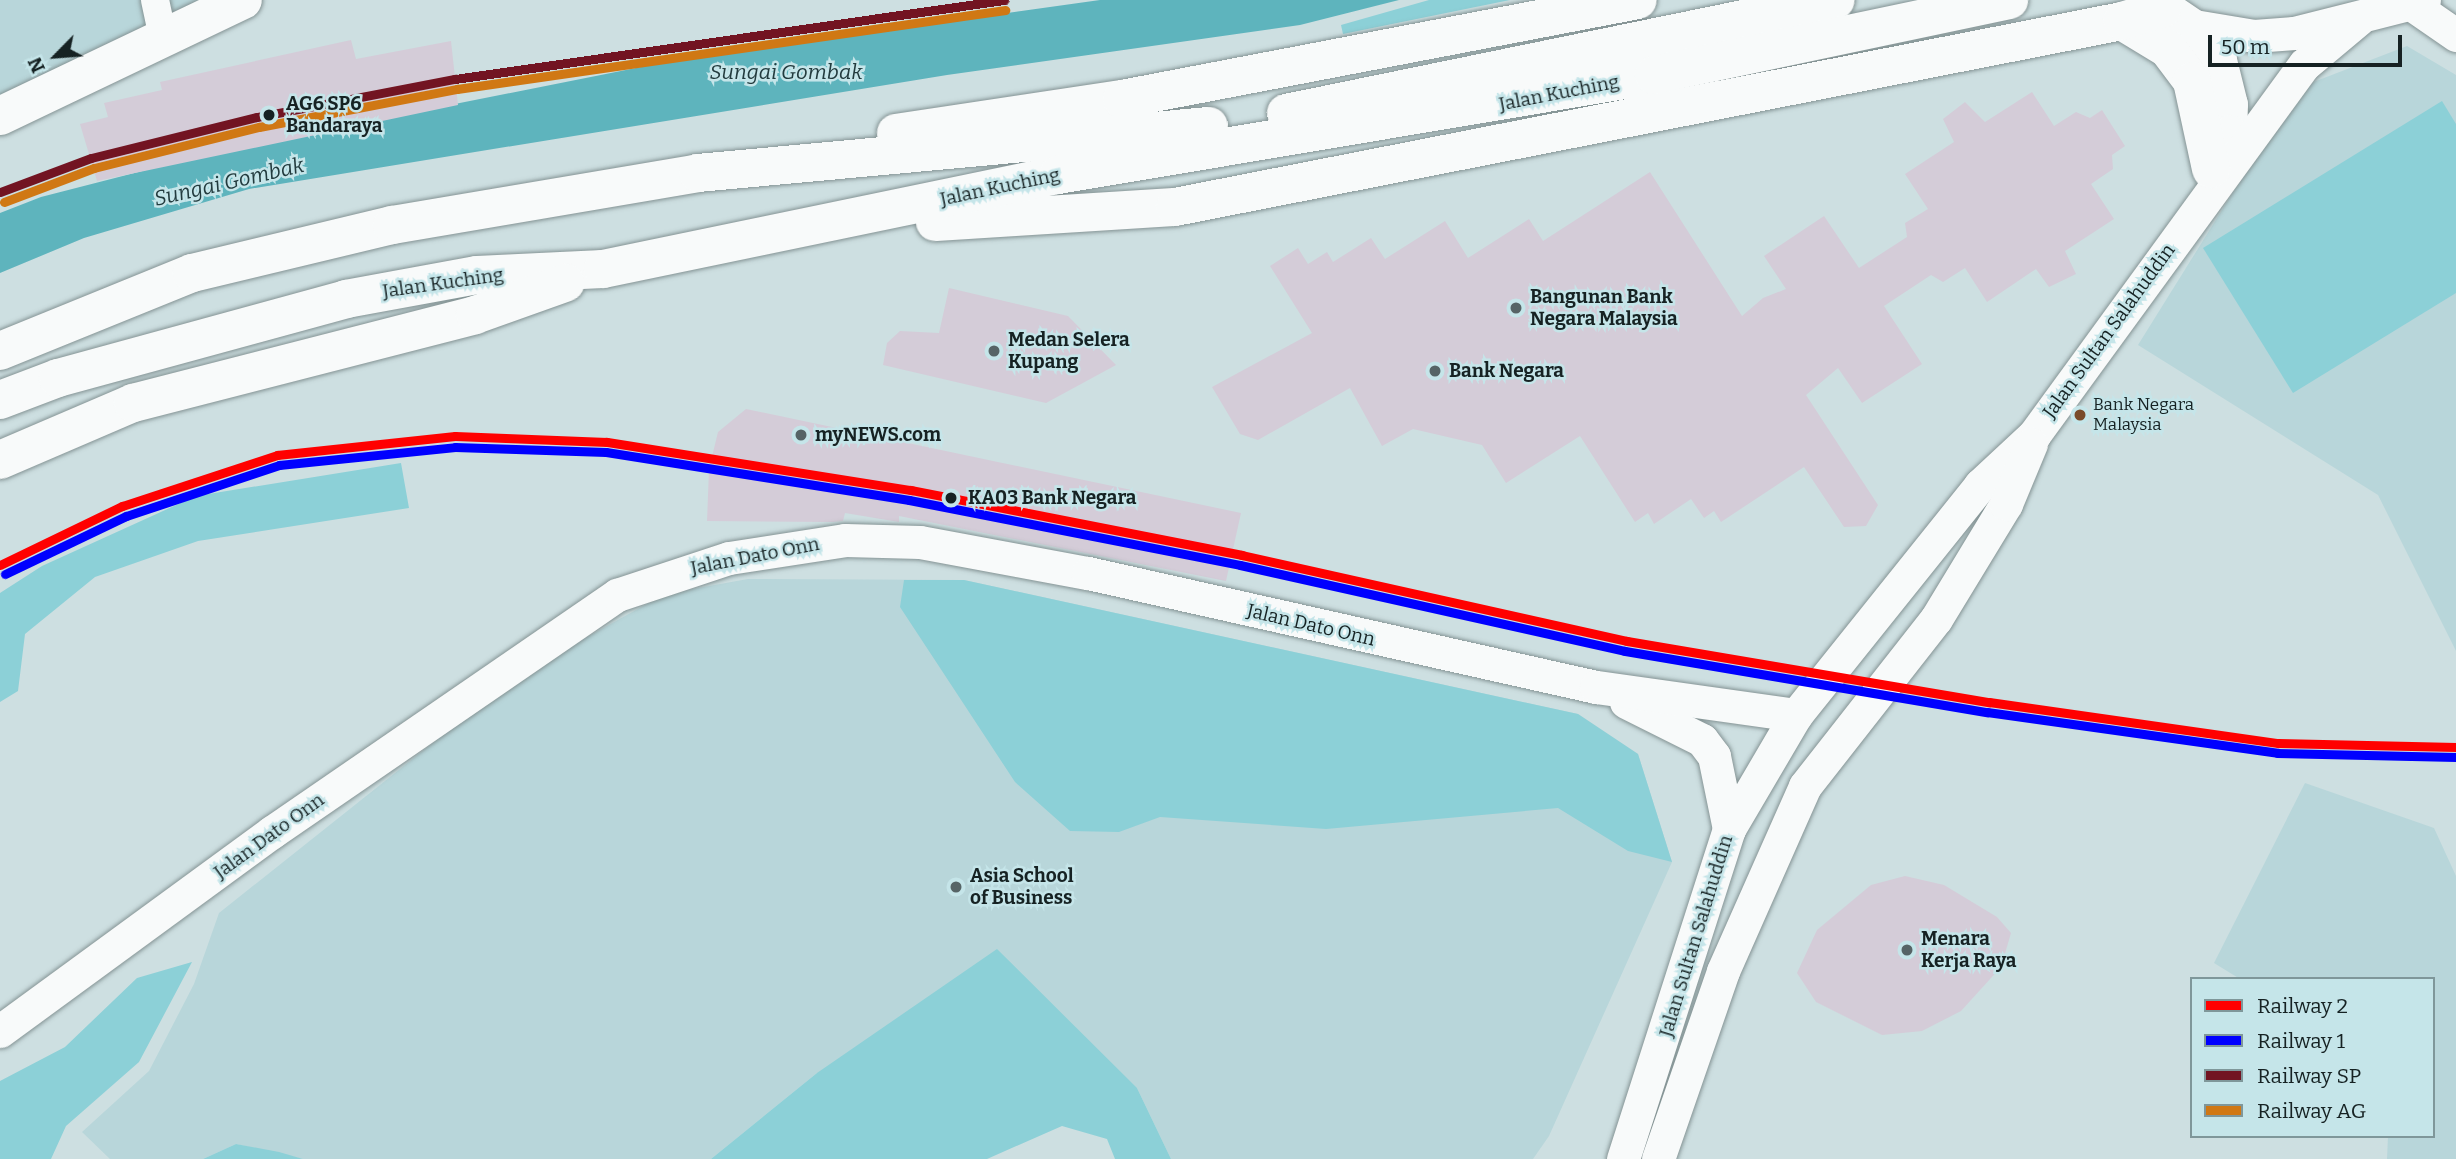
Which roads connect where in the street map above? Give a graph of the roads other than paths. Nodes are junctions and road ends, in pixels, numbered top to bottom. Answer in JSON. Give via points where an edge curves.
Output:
{"nodes":[{"id":1,"x":155,"y":0,"type":"edge"},
{"id":2,"x":243,"y":0,"type":"edge"},
{"id":3,"x":1638,"y":0,"type":"edge"},
{"id":4,"x":1836,"y":0,"type":"edge"},
{"id":5,"x":2009,"y":0,"type":"edge"},
{"id":6,"x":2033,"y":0,"type":"edge"},
{"id":7,"x":2448,"y":0,"type":"edge"},
{"id":8,"x":2417,"y":2,"type":"edge"},
{"id":9,"x":2171,"y":12,"type":"edge"},
{"id":10,"x":2456,"y":15,"type":"edge"},
{"id":11,"x":2359,"y":19,"type":"junction"},
{"id":12,"x":2122,"y":21,"type":"junction"},
{"id":13,"x":2456,"y":35,"type":"edge"},
{"id":14,"x":163,"y":38,"type":"junction"},
{"id":15,"x":2005,"y":41,"type":"junction"},
{"id":16,"x":0,"y":116,"type":"edge"},
{"id":17,"x":2211,"y":169,"type":"junction"},
{"id":18,"x":698,"y":173,"type":"junction"},
{"id":19,"x":392,"y":225,"type":"junction"},
{"id":20,"x":2185,"y":228,"type":"junction"},
{"id":21,"x":700,"y":249,"type":"junction"},
{"id":22,"x":603,"y":269,"type":"junction"},
{"id":23,"x":0,"y":323,"type":"edge"},
{"id":24,"x":0,"y":351,"type":"edge"},
{"id":25,"x":0,"y":400,"type":"edge"},
{"id":26,"x":2034,"y":435,"type":"junction"},
{"id":27,"x":0,"y":460,"type":"edge"},
{"id":28,"x":1596,"y":687,"type":"junction"},
{"id":29,"x":1796,"y":715,"type":"junction"},
{"id":30,"x":1729,"y":829,"type":"junction"},
{"id":31,"x":0,"y":1031,"type":"edge"},
{"id":32,"x":1623,"y":1159,"type":"edge"},
{"id":33,"x":1658,"y":1159,"type":"edge"}],
"edges":[{"from":1,"to":14,"type":"street"},
{"from":2,"to":14,"type":"main road"},
{"from":3,"to":18,"type":"main road","via":[[1264,74],[876,136]]},
{"from":4,"to":18,"type":"main road","name":"Jalan Kuching","via":[[1217,125]]},
{"from":5,"to":21,"type":"main road","name":"Jalan Kuching","via":[[1468,110],[1058,175]]},
{"from":6,"to":15,"type":"main road"},
{"from":7,"to":10,"type":"street"},
{"from":8,"to":11,"type":"street"},
{"from":8,"to":13,"type":"street"},
{"from":9,"to":11,"type":"street","via":[[2264,36]]},
{"from":9,"to":12,"type":"main road"},
{"from":9,"to":17,"type":"street","name":"Jalan Sultan Salahuddin","via":[[2220,60],[2231,104],[2230,131]]},
{"from":11,"to":20,"type":"street","name":"Jalan Sultan Salahuddin","via":[[2305,64]]},
{"from":12,"to":15,"type":"main road"},
{"from":12,"to":17,"type":"main road","via":[[2168,49],[2192,81]]},
{"from":14,"to":16,"type":"main road"},
{"from":15,"to":21,"type":"main road","via":[[1175,207],[970,218]]},
{"from":17,"to":20,"type":"street","name":"Jalan Sultan Salahuddin"},
{"from":18,"to":19,"type":"main road","name":"Jalan Kuching"},
{"from":19,"to":23,"type":"main road","via":[[270,235],[188,253]]},
{"from":19,"to":24,"type":"main road","name":"Jalan Kuching","via":[[192,273]]},
{"from":20,"to":26,"type":"street","name":"Jalan Sultan Salahuddin"},
{"from":21,"to":22,"type":"main road","name":"Jalan Kuching"},
{"from":22,"to":25,"type":"main road","name":"Jalan Kuching","via":[[477,275],[346,299],[71,374]]},
{"from":22,"to":27,"type":"main road","via":[[463,318],[133,403],[68,426]]},
{"from":26,"to":29,"type":"street","name":"Jalan Sultan Salahuddin","via":[[1980,485]]},
{"from":26,"to":33,"type":"street","name":"Jalan Sultan Salahuddin","via":[[2006,504],[1936,619],[1805,786],[1723,971]]},
{"from":28,"to":29,"type":"street","name":"Jalan Dato Onn"},
{"from":28,"to":30,"type":"street","name":"Jalan Dato Onn","via":[[1702,740],[1714,756]]},
{"from":28,"to":31,"type":"street","name":"Jalan Dato Onn","via":[[1088,573],[920,542],[845,540],[695,565],[617,595],[272,832]]},
{"from":29,"to":30,"type":"street","name":"Jalan Sultan Salahuddin"},
{"from":30,"to":32,"type":"street","name":"Jalan Sultan Salahuddin"}]}
